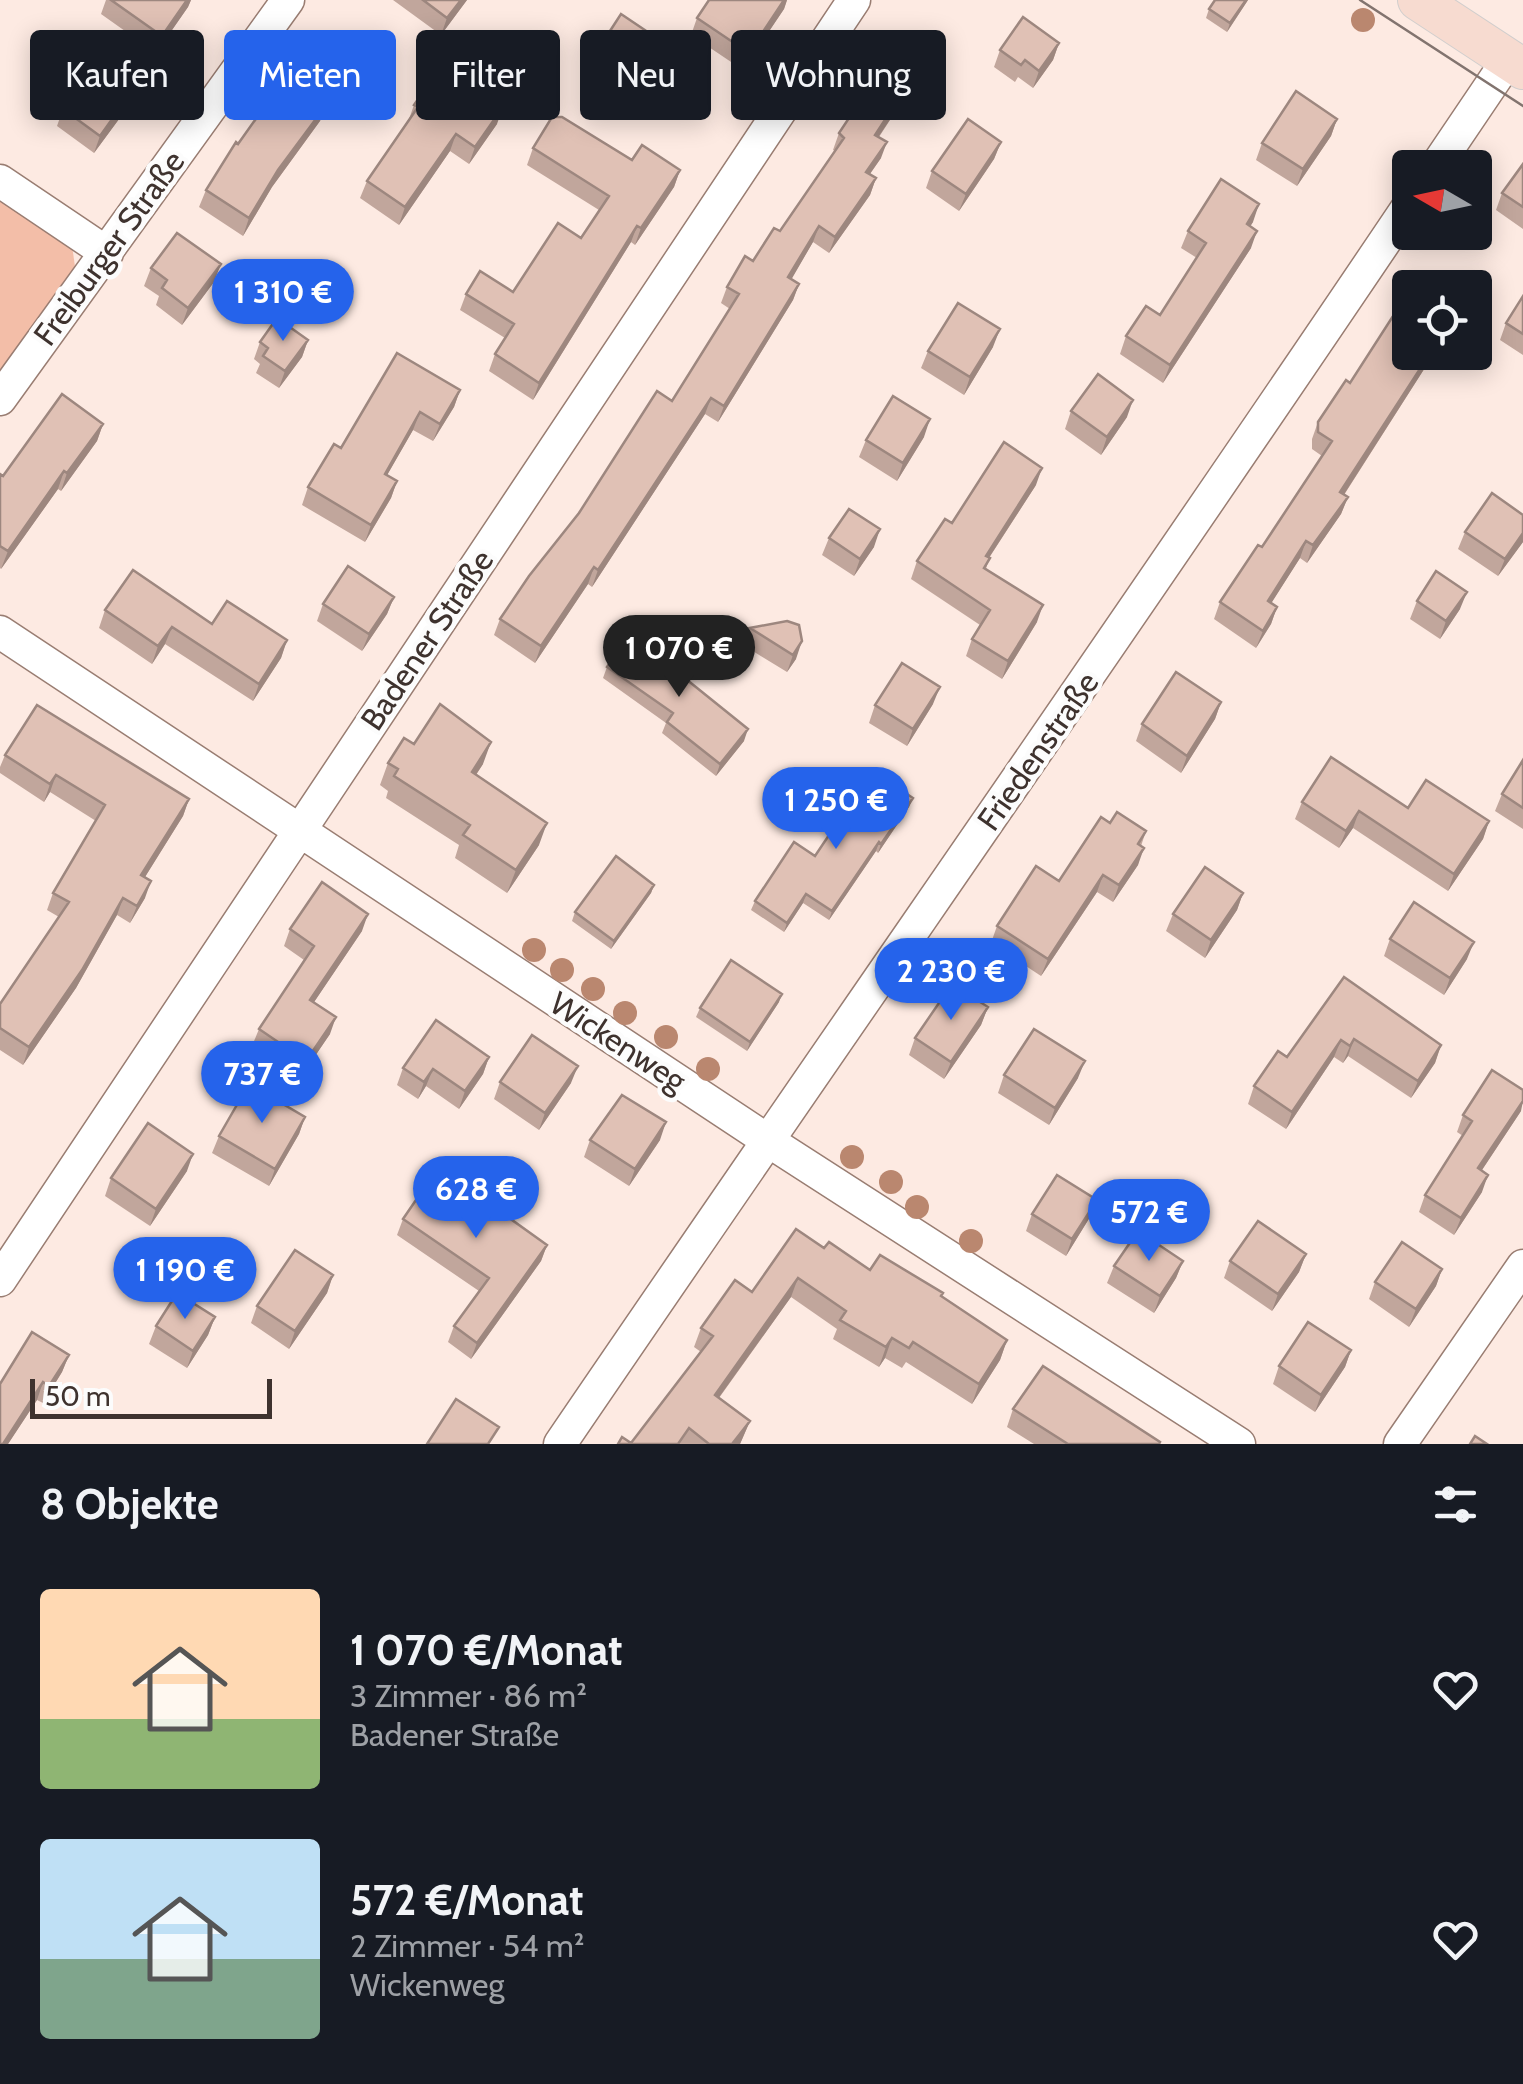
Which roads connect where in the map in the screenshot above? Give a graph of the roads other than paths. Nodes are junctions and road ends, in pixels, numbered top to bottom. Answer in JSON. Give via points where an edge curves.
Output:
{"nodes":[{"id":1,"x":288,"y":0,"type":"edge"},
{"id":2,"x":854,"y":0,"type":"edge"},
{"id":3,"x":1418,"y":0,"type":"edge"},
{"id":4,"x":1516,"y":65,"type":"edge"},
{"id":5,"x":1448,"y":150,"type":"edge"},
{"id":6,"x":0,"y":182,"type":"edge"},
{"id":7,"x":1392,"y":231,"type":"edge"},
{"id":8,"x":107,"y":253,"type":"junction"},
{"id":9,"x":0,"y":399,"type":"edge"},
{"id":10,"x":0,"y":632,"type":"edge"},
{"id":11,"x":300,"y":831,"type":"junction"},
{"id":12,"x":766,"y":1140,"type":"junction"},
{"id":13,"x":1523,"y":1266,"type":"edge"},
{"id":14,"x":0,"y":1280,"type":"edge"},
{"id":15,"x":560,"y":1444,"type":"edge"},
{"id":16,"x":1240,"y":1444,"type":"edge"},
{"id":17,"x":1400,"y":1444,"type":"edge"}],
"edges":[{"from":1,"to":8,"type":"street","name":"Freiburger Straße"},
{"from":2,"to":11,"type":"street","name":"Badener Straße"},
{"from":3,"to":4,"type":"main road"},
{"from":4,"to":5,"type":"street"},
{"from":6,"to":8,"type":"street"},
{"from":7,"to":12,"type":"street","name":"Friedenstraße"},
{"from":8,"to":9,"type":"street","name":"Freiburger Straße"},
{"from":10,"to":11,"type":"street","name":"Wickenweg"},
{"from":11,"to":12,"type":"street","name":"Wickenweg"},
{"from":11,"to":14,"type":"street","name":"Badener Straße"},
{"from":12,"to":15,"type":"street","name":"Friedenstraße"},
{"from":12,"to":16,"type":"street","name":"Wickenweg"},
{"from":13,"to":17,"type":"street"}]}
